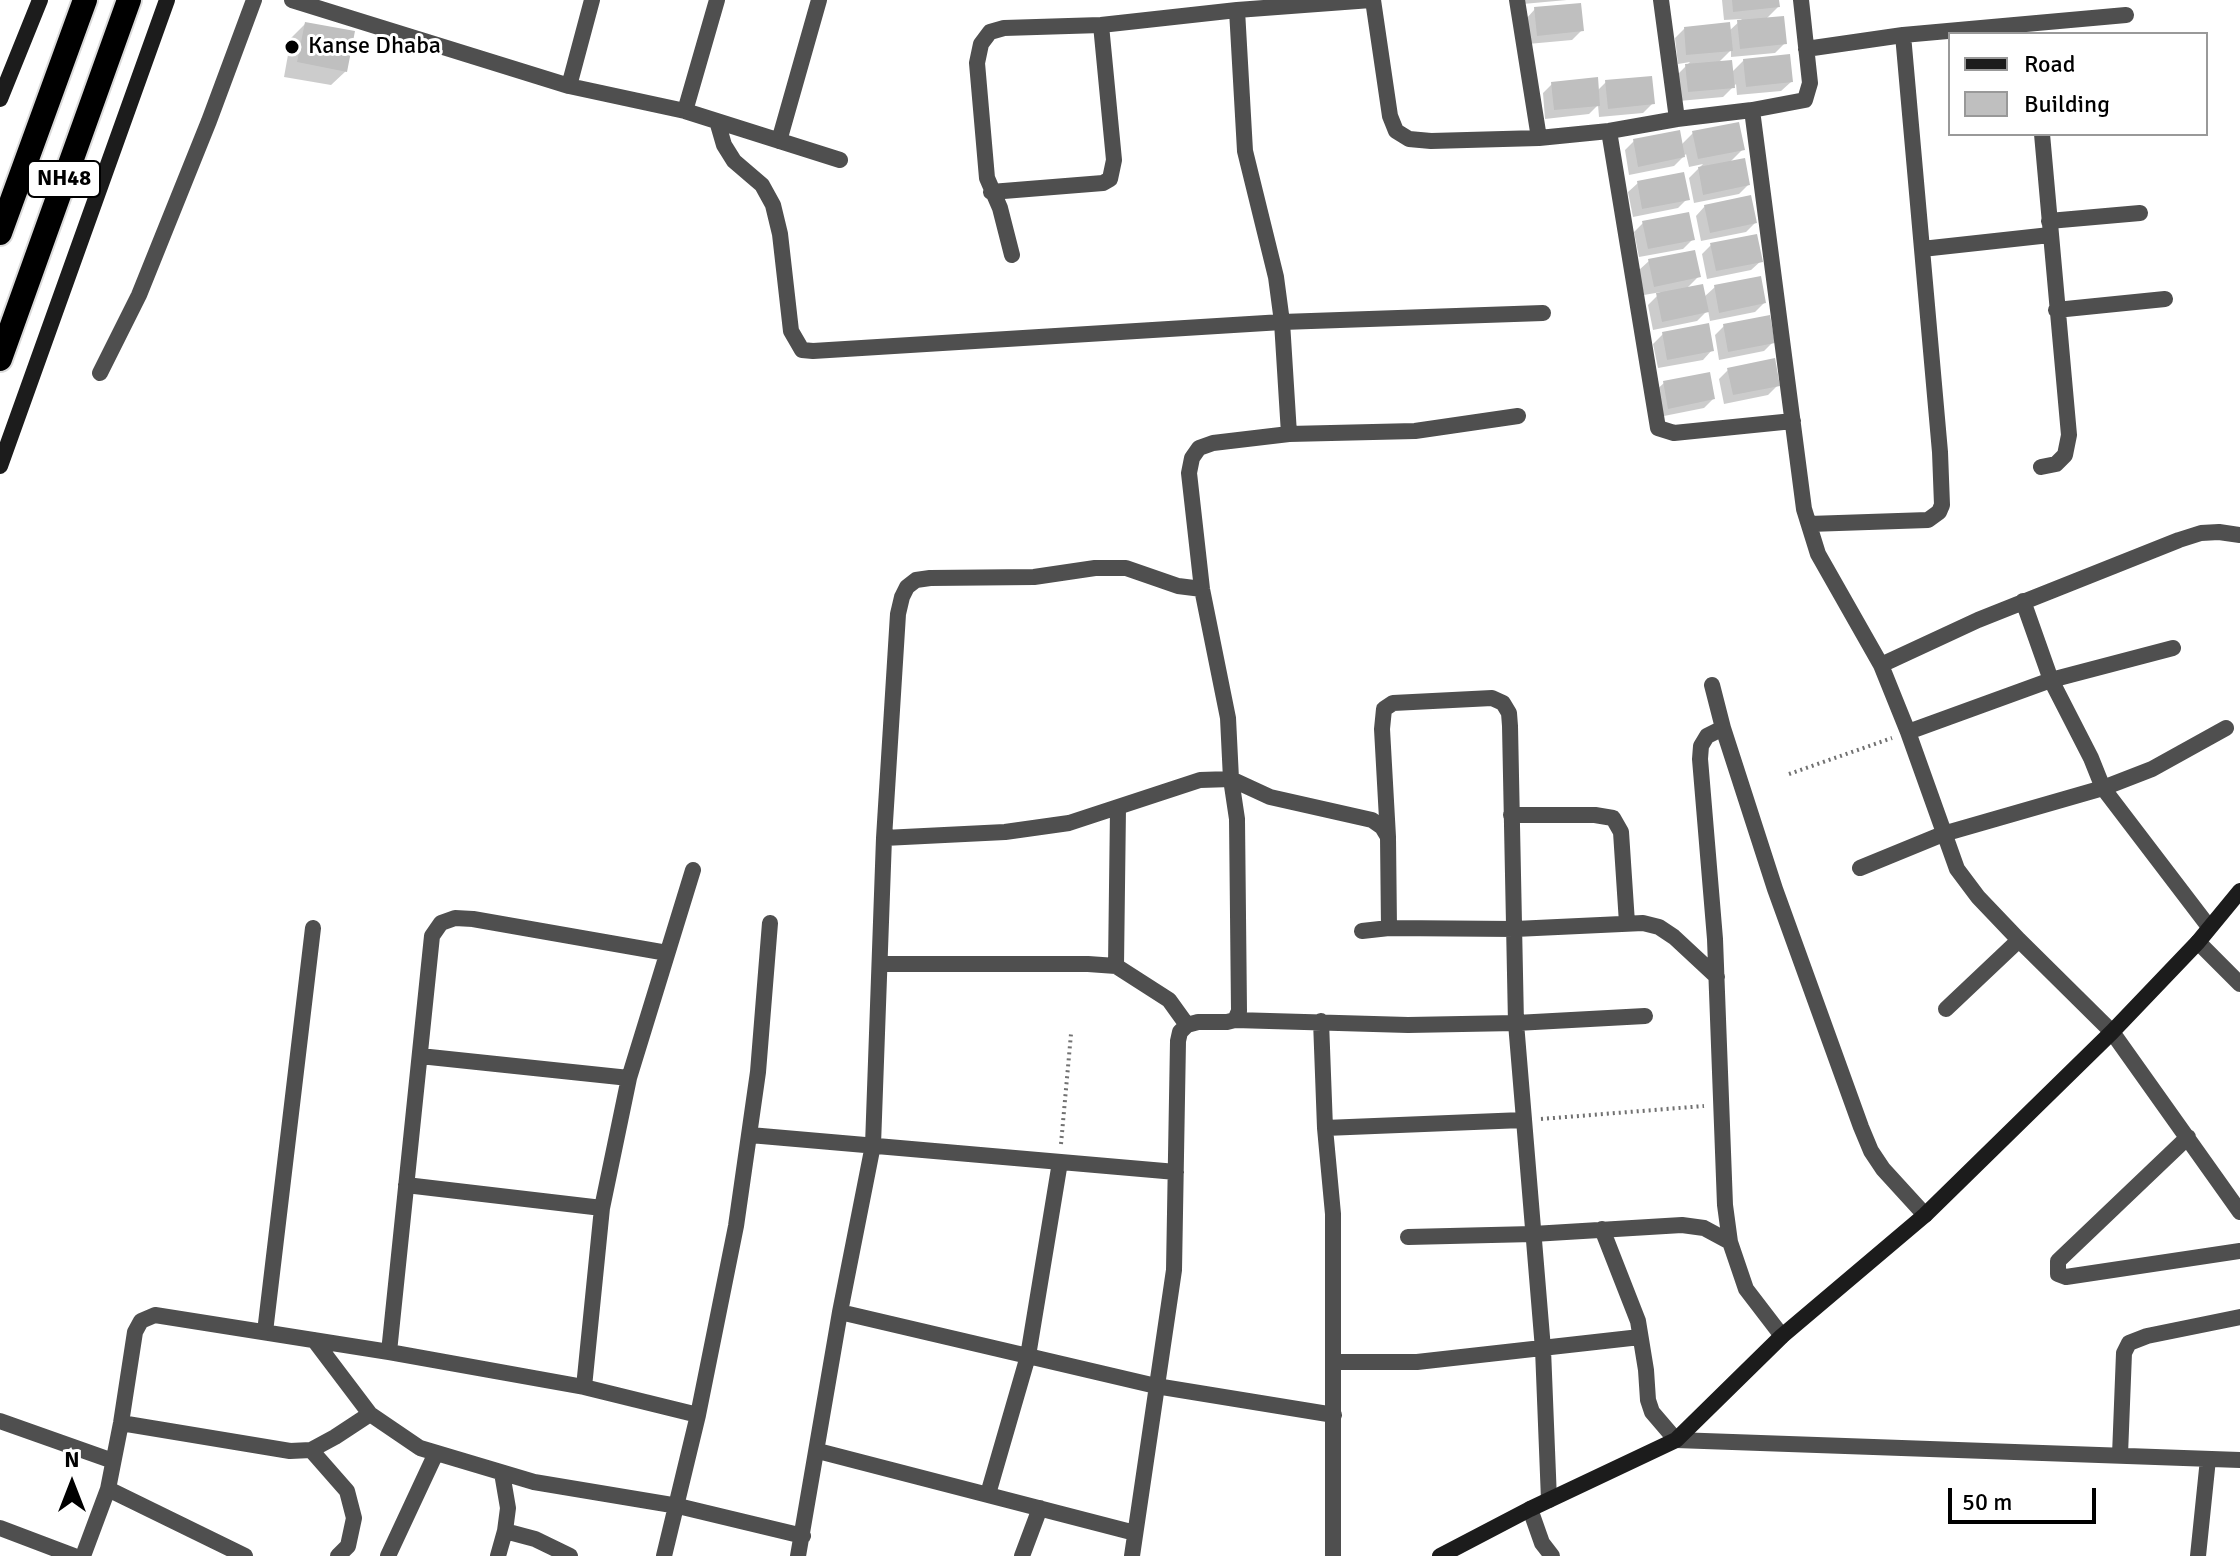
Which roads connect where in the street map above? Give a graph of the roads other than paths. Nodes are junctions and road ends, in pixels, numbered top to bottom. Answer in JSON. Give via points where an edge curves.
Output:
{"nodes":[{"id":1,"x":40,"y":0,"type":"edge"},
{"id":2,"x":85,"y":0,"type":"edge"},
{"id":3,"x":129,"y":0,"type":"edge"},
{"id":4,"x":167,"y":0,"type":"edge"},
{"id":5,"x":254,"y":0,"type":"edge"},
{"id":6,"x":292,"y":0,"type":"edge"},
{"id":7,"x":592,"y":0,"type":"edge"},
{"id":8,"x":717,"y":0,"type":"edge"},
{"id":9,"x":819,"y":0,"type":"edge"},
{"id":10,"x":1372,"y":0,"type":"edge"},
{"id":11,"x":1517,"y":0,"type":"edge"},
{"id":12,"x":1661,"y":0,"type":"edge"},
{"id":13,"x":1801,"y":0,"type":"edge"},
{"id":14,"x":1237,"y":10,"type":"junction"},
{"id":15,"x":2126,"y":15,"type":"dead end"},
{"id":16,"x":1101,"y":25,"type":"junction"},
{"id":17,"x":2034,"y":28,"type":"edge"},
{"id":18,"x":1959,"y":32,"type":"edge"},
{"id":19,"x":1948,"y":33,"type":"edge"},
{"id":20,"x":1903,"y":35,"type":"junction"},
{"id":21,"x":1806,"y":49,"type":"junction"},
{"id":22,"x":569,"y":86,"type":"junction"},
{"id":23,"x":0,"y":99,"type":"edge"},
{"id":24,"x":1752,"y":110,"type":"junction"},
{"id":25,"x":685,"y":111,"type":"junction"},
{"id":26,"x":1677,"y":119,"type":"junction"},
{"id":27,"x":717,"y":121,"type":"junction"},
{"id":28,"x":1609,"y":131,"type":"junction"},
{"id":29,"x":2042,"y":136,"type":"edge"},
{"id":30,"x":1539,"y":138,"type":"junction"},
{"id":31,"x":779,"y":141,"type":"junction"},
{"id":32,"x":840,"y":160,"type":"dead end"},
{"id":33,"x":991,"y":192,"type":"junction"},
{"id":34,"x":2140,"y":213,"type":"dead end"},
{"id":35,"x":2050,"y":228,"type":"junction"},
{"id":36,"x":0,"y":233,"type":"edge"},
{"id":37,"x":1922,"y":249,"type":"junction"},
{"id":38,"x":1012,"y":255,"type":"dead end"},
{"id":39,"x":2165,"y":299,"type":"dead end"},
{"id":40,"x":2056,"y":310,"type":"junction"},
{"id":41,"x":1543,"y":313,"type":"dead end"},
{"id":42,"x":1282,"y":322,"type":"junction"},
{"id":43,"x":0,"y":359,"type":"edge"},
{"id":44,"x":100,"y":373,"type":"dead end"},
{"id":45,"x":1518,"y":416,"type":"dead end"},
{"id":46,"x":1793,"y":421,"type":"junction"},
{"id":47,"x":1289,"y":434,"type":"junction"},
{"id":48,"x":0,"y":466,"type":"edge"},
{"id":49,"x":2041,"y":467,"type":"dead end"},
{"id":50,"x":1809,"y":524,"type":"junction"},
{"id":51,"x":2240,"y":535,"type":"edge"},
{"id":52,"x":1202,"y":589,"type":"junction"},
{"id":53,"x":2023,"y":601,"type":"junction"},
{"id":54,"x":2173,"y":648,"type":"dead end"},
{"id":55,"x":1881,"y":665,"type":"junction"},
{"id":56,"x":2051,"y":680,"type":"junction"},
{"id":57,"x":1712,"y":685,"type":"dead end"},
{"id":58,"x":1723,"y":728,"type":"junction"},
{"id":59,"x":2226,"y":728,"type":"dead end"},
{"id":60,"x":1908,"y":732,"type":"junction"},
{"id":61,"x":1231,"y":779,"type":"junction"},
{"id":62,"x":2103,"y":788,"type":"junction"},
{"id":63,"x":1118,"y":808,"type":"junction"},
{"id":64,"x":1511,"y":815,"type":"junction"},
{"id":65,"x":1943,"y":834,"type":"junction"},
{"id":66,"x":1388,"y":837,"type":"junction"},
{"id":67,"x":884,"y":838,"type":"junction"},
{"id":68,"x":1860,"y":868,"type":"dead end"},
{"id":69,"x":693,"y":870,"type":"dead end"},
{"id":70,"x":2240,"y":891,"type":"edge"},
{"id":71,"x":770,"y":923,"type":"dead end"},
{"id":72,"x":1627,"y":923,"type":"junction"},
{"id":73,"x":2209,"y":927,"type":"junction"},
{"id":74,"x":313,"y":928,"type":"dead end"},
{"id":75,"x":1389,"y":928,"type":"junction"},
{"id":76,"x":1515,"y":929,"type":"junction"},
{"id":77,"x":1362,"y":931,"type":"dead end"},
{"id":78,"x":2019,"y":940,"type":"junction"},
{"id":79,"x":2198,"y":942,"type":"junction"},
{"id":80,"x":667,"y":953,"type":"junction"},
{"id":81,"x":880,"y":964,"type":"junction"},
{"id":82,"x":1116,"y":966,"type":"junction"},
{"id":83,"x":1717,"y":977,"type":"junction"},
{"id":84,"x":2240,"y":984,"type":"edge"},
{"id":85,"x":1946,"y":1009,"type":"dead end"},
{"id":86,"x":1645,"y":1016,"type":"dead end"},
{"id":87,"x":1235,"y":1020,"type":"junction"},
{"id":88,"x":1321,"y":1021,"type":"junction"},
{"id":89,"x":1516,"y":1023,"type":"junction"},
{"id":90,"x":1187,"y":1025,"type":"junction"},
{"id":91,"x":2112,"y":1032,"type":"junction"},
{"id":92,"x":420,"y":1056,"type":"junction"},
{"id":93,"x":629,"y":1078,"type":"junction"},
{"id":94,"x":1523,"y":1120,"type":"junction"},
{"id":95,"x":1325,"y":1128,"type":"junction"},
{"id":96,"x":750,"y":1135,"type":"junction"},
{"id":97,"x":2188,"y":1137,"type":"junction"},
{"id":98,"x":873,"y":1145,"type":"junction"},
{"id":99,"x":1060,"y":1162,"type":"junction"},
{"id":100,"x":1176,"y":1172,"type":"junction"},
{"id":101,"x":406,"y":1185,"type":"junction"},
{"id":102,"x":602,"y":1208,"type":"junction"},
{"id":103,"x":2240,"y":1212,"type":"edge"},
{"id":104,"x":1925,"y":1215,"type":"junction"},
{"id":105,"x":1602,"y":1229,"type":"junction"},
{"id":106,"x":1533,"y":1234,"type":"junction"},
{"id":107,"x":1408,"y":1237,"type":"dead end"},
{"id":108,"x":1730,"y":1242,"type":"junction"},
{"id":109,"x":2240,"y":1251,"type":"edge"},
{"id":110,"x":840,"y":1312,"type":"junction"},
{"id":111,"x":2240,"y":1317,"type":"edge"},
{"id":112,"x":265,"y":1332,"type":"junction"},
{"id":113,"x":1782,"y":1336,"type":"junction"},
{"id":114,"x":1640,"y":1337,"type":"junction"},
{"id":115,"x":314,"y":1340,"type":"junction"},
{"id":116,"x":1543,"y":1349,"type":"junction"},
{"id":117,"x":389,"y":1352,"type":"junction"},
{"id":118,"x":1028,"y":1356,"type":"junction"},
{"id":119,"x":1333,"y":1362,"type":"junction"},
{"id":120,"x":1156,"y":1386,"type":"junction"},
{"id":121,"x":584,"y":1387,"type":"junction"},
{"id":122,"x":370,"y":1414,"type":"junction"},
{"id":123,"x":698,"y":1415,"type":"junction"},
{"id":124,"x":1334,"y":1415,"type":"junction"},
{"id":125,"x":0,"y":1421,"type":"edge"},
{"id":126,"x":121,"y":1423,"type":"junction"},
{"id":127,"x":1676,"y":1440,"type":"junction"},
{"id":128,"x":311,"y":1450,"type":"junction"},
{"id":129,"x":818,"y":1451,"type":"junction"},
{"id":130,"x":436,"y":1453,"type":"junction"},
{"id":131,"x":2120,"y":1455,"type":"junction"},
{"id":132,"x":2208,"y":1459,"type":"junction"},
{"id":133,"x":2240,"y":1460,"type":"edge"},
{"id":134,"x":113,"y":1461,"type":"junction"},
{"id":135,"x":502,"y":1473,"type":"junction"},
{"id":136,"x":108,"y":1489,"type":"junction"},
{"id":137,"x":988,"y":1494,"type":"junction"},
{"id":138,"x":1549,"y":1500,"type":"junction"},
{"id":139,"x":678,"y":1506,"type":"junction"},
{"id":140,"x":1040,"y":1508,"type":"junction"},
{"id":141,"x":1530,"y":1509,"type":"junction"},
{"id":142,"x":0,"y":1528,"type":"edge"},
{"id":143,"x":505,"y":1531,"type":"junction"},
{"id":144,"x":1135,"y":1533,"type":"junction"},
{"id":145,"x":803,"y":1536,"type":"junction"},
{"id":146,"x":74,"y":1556,"type":"edge"},
{"id":147,"x":83,"y":1556,"type":"edge"},
{"id":148,"x":245,"y":1556,"type":"edge"},
{"id":149,"x":338,"y":1556,"type":"edge"},
{"id":150,"x":388,"y":1556,"type":"edge"},
{"id":151,"x":498,"y":1556,"type":"edge"},
{"id":152,"x":570,"y":1556,"type":"edge"},
{"id":153,"x":664,"y":1556,"type":"edge"},
{"id":154,"x":798,"y":1556,"type":"edge"},
{"id":155,"x":1022,"y":1556,"type":"edge"},
{"id":156,"x":1132,"y":1556,"type":"edge"},
{"id":157,"x":1333,"y":1556,"type":"edge"},
{"id":158,"x":1440,"y":1556,"type":"edge"},
{"id":159,"x":1552,"y":1556,"type":"edge"},
{"id":160,"x":2198,"y":1556,"type":"edge"}],
"edges":[{"from":1,"to":23,"type":"street"},
{"from":2,"to":36,"type":"highway","number":"NH48"},
{"from":3,"to":43,"type":"highway","number":"NH48"},
{"from":4,"to":48,"type":"street"},
{"from":5,"to":44,"type":"street","via":[[139,295]]},
{"from":6,"to":22,"type":"street"},
{"from":7,"to":22,"type":"street"},
{"from":8,"to":25,"type":"street"},
{"from":9,"to":31,"type":"street"},
{"from":10,"to":14,"type":"street"},
{"from":10,"to":30,"type":"street","via":[[1396,131],[1409,139],[1431,141]]},
{"from":11,"to":30,"type":"street"},
{"from":12,"to":26,"type":"street"},
{"from":13,"to":21,"type":"street"},
{"from":14,"to":16,"type":"street"},
{"from":14,"to":42,"type":"street","via":[[1245,151]]},
{"from":15,"to":17,"type":"street"},
{"from":16,"to":33,"type":"street","via":[[1114,160],[1110,179]]},
{"from":16,"to":33,"type":"street","via":[[1004,28],[990,32],[981,44],[977,63]]},
{"from":17,"to":18,"type":"street"},
{"from":19,"to":20,"type":"street"},
{"from":20,"to":21,"type":"street"},
{"from":20,"to":37,"type":"street"},
{"from":21,"to":24,"type":"street","via":[[1810,83],[1805,100]]},
{"from":22,"to":25,"type":"street"},
{"from":24,"to":26,"type":"street"},
{"from":24,"to":46,"type":"street"},
{"from":25,"to":27,"type":"street"},
{"from":26,"to":28,"type":"street"},
{"from":27,"to":31,"type":"street"},
{"from":27,"to":42,"type":"street","via":[[734,161],[762,185],[773,205],[791,331],[802,350]]},
{"from":28,"to":30,"type":"street"},
{"from":28,"to":46,"type":"street","via":[[1658,428],[1674,433]]},
{"from":29,"to":35,"type":"street"},
{"from":31,"to":32,"type":"street"},
{"from":33,"to":38,"type":"street"},
{"from":34,"to":35,"type":"street"},
{"from":35,"to":37,"type":"street"},
{"from":35,"to":40,"type":"street"},
{"from":37,"to":50,"type":"street","via":[[1942,505],[1928,520]]},
{"from":39,"to":40,"type":"street"},
{"from":40,"to":49,"type":"street","via":[[2069,435],[2065,455],[2056,464]]},
{"from":41,"to":42,"type":"street"},
{"from":42,"to":47,"type":"street"},
{"from":45,"to":47,"type":"street","via":[[1415,431]]},
{"from":46,"to":50,"type":"street"},
{"from":47,"to":52,"type":"street","via":[[1213,443],[1199,448],[1192,458],[1190,500]]},
{"from":50,"to":55,"type":"street","via":[[1818,554]]},
{"from":51,"to":53,"type":"street","via":[[2201,533]]},
{"from":52,"to":61,"type":"street","via":[[1228,718]]},
{"from":52,"to":67,"type":"street","via":[[1126,568],[916,580],[907,587],[898,614]]},
{"from":53,"to":55,"type":"street"},
{"from":53,"to":56,"type":"street"},
{"from":54,"to":56,"type":"street"},
{"from":55,"to":60,"type":"street"},
{"from":56,"to":60,"type":"street"},
{"from":56,"to":62,"type":"street"},
{"from":57,"to":58,"type":"street"},
{"from":58,"to":83,"type":"street","via":[[1707,736],[1700,759]]},
{"from":58,"to":104,"type":"street","via":[[1861,1127],[1883,1169]]},
{"from":59,"to":62,"type":"street","via":[[2152,769]]},
{"from":60,"to":65,"type":"street"},
{"from":61,"to":63,"type":"street","via":[[1200,780]]},
{"from":61,"to":66,"type":"street","via":[[1270,797],[1372,820]]},
{"from":61,"to":87,"type":"street","via":[[1237,819]]},
{"from":62,"to":65,"type":"street"},
{"from":62,"to":73,"type":"street"},
{"from":63,"to":67,"type":"street","via":[[1069,823],[1005,832]]},
{"from":63,"to":82,"type":"street"},
{"from":64,"to":66,"type":"street","via":[[1510,726],[1503,703],[1492,698],[1393,703],[1382,718]]},
{"from":64,"to":72,"type":"street","via":[[1613,818],[1621,832]]},
{"from":64,"to":76,"type":"street"},
{"from":65,"to":68,"type":"street"},
{"from":65,"to":78,"type":"street","via":[[1957,869]]},
{"from":66,"to":75,"type":"street"},
{"from":67,"to":81,"type":"street"},
{"from":69,"to":80,"type":"street"},
{"from":70,"to":73,"type":"street"},
{"from":71,"to":96,"type":"street"},
{"from":72,"to":76,"type":"street"},
{"from":72,"to":83,"type":"street","via":[[1659,927]]},
{"from":73,"to":79,"type":"street"},
{"from":74,"to":112,"type":"street"},
{"from":75,"to":76,"type":"street"},
{"from":75,"to":77,"type":"street"},
{"from":76,"to":89,"type":"street"},
{"from":78,"to":85,"type":"street"},
{"from":78,"to":91,"type":"street"},
{"from":79,"to":84,"type":"street"},
{"from":79,"to":91,"type":"street"},
{"from":80,"to":92,"type":"street","via":[[473,919],[441,923],[432,936]]},
{"from":80,"to":93,"type":"street"},
{"from":81,"to":82,"type":"street"},
{"from":81,"to":98,"type":"street"},
{"from":82,"to":90,"type":"street","via":[[1169,1000]]},
{"from":83,"to":108,"type":"street"},
{"from":86,"to":89,"type":"street"},
{"from":87,"to":88,"type":"street"},
{"from":87,"to":90,"type":"street"},
{"from":88,"to":89,"type":"street"},
{"from":88,"to":95,"type":"street"},
{"from":89,"to":94,"type":"street"},
{"from":90,"to":100,"type":"street","via":[[1178,1041]]},
{"from":91,"to":97,"type":"street"},
{"from":91,"to":104,"type":"street"},
{"from":92,"to":93,"type":"street"},
{"from":92,"to":101,"type":"street"},
{"from":93,"to":102,"type":"street"},
{"from":94,"to":95,"type":"street"},
{"from":94,"to":106,"type":"street"},
{"from":95,"to":119,"type":"street","via":[[1333,1214]]},
{"from":96,"to":98,"type":"street"},
{"from":96,"to":123,"type":"street"},
{"from":97,"to":103,"type":"street"},
{"from":97,"to":109,"type":"street","via":[[2058,1261],[2058,1274]]},
{"from":98,"to":99,"type":"street"},
{"from":98,"to":110,"type":"street"},
{"from":99,"to":100,"type":"street"},
{"from":99,"to":118,"type":"street"},
{"from":100,"to":120,"type":"street","via":[[1174,1270]]},
{"from":101,"to":102,"type":"street"},
{"from":101,"to":117,"type":"street"},
{"from":102,"to":121,"type":"street"},
{"from":104,"to":113,"type":"street"},
{"from":105,"to":106,"type":"street"},
{"from":105,"to":108,"type":"street","via":[[1682,1225],[1704,1228]]},
{"from":105,"to":114,"type":"street"},
{"from":106,"to":107,"type":"street"},
{"from":106,"to":116,"type":"street"},
{"from":108,"to":113,"type":"street","via":[[1746,1289]]},
{"from":110,"to":118,"type":"street"},
{"from":110,"to":129,"type":"street"},
{"from":111,"to":131,"type":"street","via":[[2129,1343],[2124,1353]]},
{"from":112,"to":115,"type":"street"},
{"from":112,"to":126,"type":"street","via":[[155,1315],[141,1321]]},
{"from":113,"to":127,"type":"street"},
{"from":114,"to":116,"type":"street"},
{"from":114,"to":127,"type":"street","via":[[1652,1412]]},
{"from":115,"to":117,"type":"street"},
{"from":115,"to":122,"type":"street"},
{"from":116,"to":119,"type":"street","via":[[1417,1362]]},
{"from":116,"to":138,"type":"street"},
{"from":117,"to":121,"type":"street"},
{"from":118,"to":120,"type":"street"},
{"from":118,"to":137,"type":"street"},
{"from":119,"to":124,"type":"street"},
{"from":120,"to":124,"type":"street"},
{"from":120,"to":144,"type":"street"},
{"from":121,"to":123,"type":"street"},
{"from":122,"to":128,"type":"street"},
{"from":122,"to":130,"type":"street"},
{"from":123,"to":139,"type":"street"},
{"from":124,"to":157,"type":"street"},
{"from":125,"to":134,"type":"street"},
{"from":126,"to":128,"type":"street"},
{"from":126,"to":134,"type":"street"},
{"from":127,"to":131,"type":"street"},
{"from":127,"to":138,"type":"street"},
{"from":128,"to":149,"type":"street","via":[[347,1491],[354,1518],[348,1546]]},
{"from":129,"to":137,"type":"street"},
{"from":129,"to":145,"type":"street"},
{"from":130,"to":135,"type":"street"},
{"from":130,"to":150,"type":"street"},
{"from":131,"to":132,"type":"street"},
{"from":132,"to":133,"type":"street"},
{"from":132,"to":160,"type":"street"},
{"from":134,"to":136,"type":"street"},
{"from":135,"to":139,"type":"street"},
{"from":135,"to":143,"type":"street","via":[[508,1508]]},
{"from":136,"to":147,"type":"street"},
{"from":136,"to":148,"type":"street"},
{"from":137,"to":140,"type":"street"},
{"from":138,"to":141,"type":"street"},
{"from":139,"to":145,"type":"street"},
{"from":139,"to":153,"type":"street"},
{"from":140,"to":144,"type":"street"},
{"from":140,"to":155,"type":"street"},
{"from":141,"to":158,"type":"street"},
{"from":141,"to":159,"type":"street"},
{"from":142,"to":146,"type":"street"},
{"from":143,"to":151,"type":"street"},
{"from":143,"to":152,"type":"street"},
{"from":144,"to":156,"type":"street"},
{"from":145,"to":154,"type":"street"}]}
